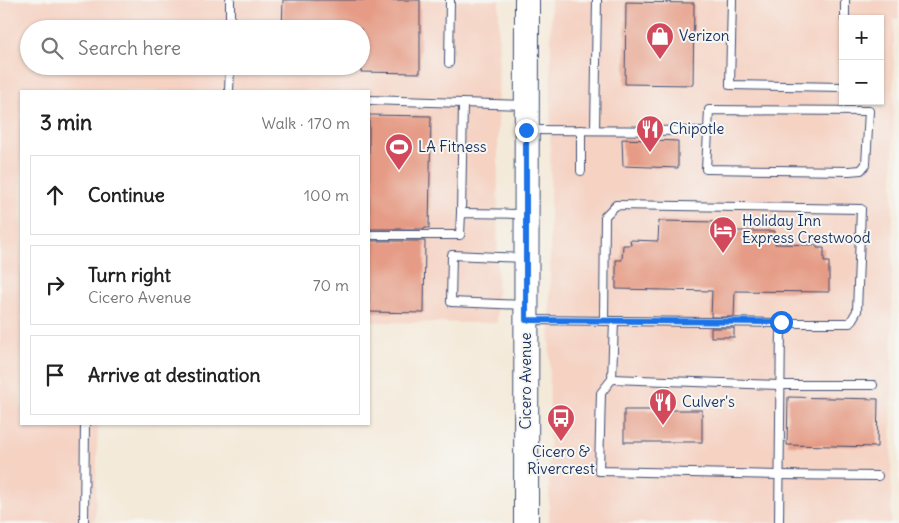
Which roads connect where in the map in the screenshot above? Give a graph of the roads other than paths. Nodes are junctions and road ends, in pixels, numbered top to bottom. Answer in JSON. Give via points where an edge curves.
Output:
{"nodes":[{"id":1,"x":230,"y":0,"type":"edge"},
{"id":2,"x":450,"y":0,"type":"edge"},
{"id":3,"x":527,"y":0,"type":"edge"},
{"id":4,"x":597,"y":0,"type":"edge"},
{"id":5,"x":732,"y":0,"type":"edge"},
{"id":6,"x":845,"y":0,"type":"edge"},
{"id":7,"x":845,"y":15,"type":"edge"},
{"id":8,"x":230,"y":20,"type":"edge"},
{"id":9,"x":449,"y":63,"type":"dead end"},
{"id":10,"x":230,"y":75,"type":"edge"},
{"id":11,"x":839,"y":87,"type":"edge"},
{"id":12,"x":229,"y":90,"type":"edge"},
{"id":13,"x":370,"y":100,"type":"edge"},
{"id":14,"x":463,"y":104,"type":"junction"},
{"id":15,"x":526,"y":106,"type":"junction"},
{"id":16,"x":526,"y":130,"type":"junction"},
{"id":17,"x":581,"y":130,"type":"junction"},
{"id":18,"x":595,"y":130,"type":"junction"},
{"id":19,"x":708,"y":130,"type":"junction"},
{"id":20,"x":581,"y":171,"type":"dead end"},
{"id":21,"x":461,"y":213,"type":"junction"},
{"id":22,"x":526,"y":214,"type":"junction"},
{"id":23,"x":370,"y":234,"type":"edge"},
{"id":24,"x":526,"y":258,"type":"junction"},
{"id":25,"x":526,"y":313,"type":"junction"},
{"id":26,"x":604,"y":321,"type":"junction"},
{"id":27,"x":614,"y":321,"type":"junction"},
{"id":28,"x":781,"y":322,"type":"junction"},
{"id":29,"x":612,"y":380,"type":"junction"},
{"id":30,"x":780,"y":385,"type":"junction"},
{"id":31,"x":873,"y":385,"type":"dead end"},
{"id":32,"x":85,"y":425,"type":"edge"},
{"id":33,"x":779,"y":475,"type":"junction"},
{"id":34,"x":878,"y":476,"type":"dead end"},
{"id":35,"x":84,"y":523,"type":"edge"},
{"id":36,"x":526,"y":523,"type":"edge"},
{"id":37,"x":779,"y":523,"type":"edge"}],
"edges":[{"from":1,"to":8,"type":"lane"},
{"from":2,"to":9,"type":"lane"},
{"from":3,"to":15,"type":"main road","name":"Cicero Avenue"},
{"from":4,"to":18,"type":"lane"},
{"from":5,"to":11,"type":"lane","via":[[730,85]]},
{"from":6,"to":7,"type":"lane"},
{"from":10,"to":12,"type":"lane"},
{"from":13,"to":14,"type":"lane"},
{"from":14,"to":15,"type":"lane"},
{"from":14,"to":21,"type":"lane"},
{"from":15,"to":16,"type":"main road","name":"Cicero Avenue"},
{"from":16,"to":17,"type":"lane"},
{"from":16,"to":22,"type":"main road","name":"Cicero Avenue"},
{"from":17,"to":18,"type":"lane"},
{"from":17,"to":20,"type":"lane"},
{"from":18,"to":19,"type":"lane"},
{"from":19,"to":19,"type":"lane","via":[[709,110],[869,112],[866,164],[861,170],[706,169]]},
{"from":21,"to":22,"type":"lane"},
{"from":21,"to":23,"type":"lane","via":[[460,235]]},
{"from":22,"to":24,"type":"main road","name":"Cicero Avenue"},
{"from":24,"to":25,"type":"main road","name":"Cicero Avenue"},
{"from":24,"to":25,"type":"lane","via":[[452,255],[451,302]]},
{"from":25,"to":26,"type":"lane"},
{"from":25,"to":36,"type":"main road","name":"Cicero Avenue"},
{"from":26,"to":27,"type":"lane"},
{"from":26,"to":28,"type":"lane","via":[[604,216],[616,205],[861,209],[857,311],[850,323]]},
{"from":27,"to":28,"type":"lane"},
{"from":27,"to":29,"type":"lane"},
{"from":28,"to":30,"type":"lane"},
{"from":29,"to":30,"type":"lane"},
{"from":29,"to":33,"type":"lane","via":[[601,393],[599,471]]},
{"from":30,"to":31,"type":"lane"},
{"from":30,"to":33,"type":"lane"},
{"from":32,"to":35,"type":"lane"},
{"from":33,"to":34,"type":"lane"},
{"from":33,"to":37,"type":"lane"}]}
